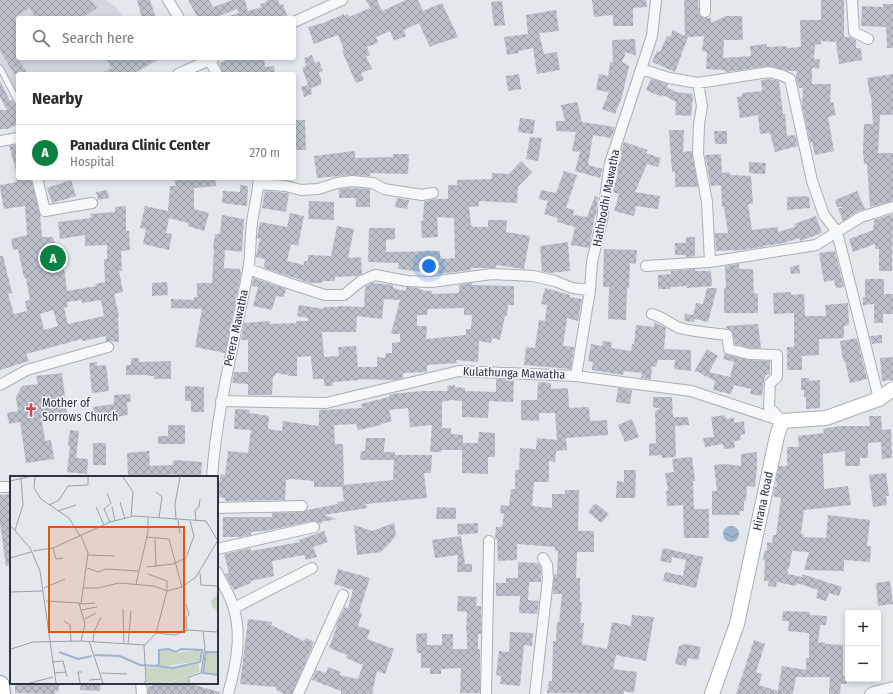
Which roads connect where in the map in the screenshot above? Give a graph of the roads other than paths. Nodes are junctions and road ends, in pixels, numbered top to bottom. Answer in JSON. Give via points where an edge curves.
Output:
{"nodes":[{"id":1,"x":168,"y":0,"type":"edge"},
{"id":2,"x":342,"y":0,"type":"edge"},
{"id":3,"x":656,"y":0,"type":"edge"},
{"id":4,"x":705,"y":0,"type":"edge"},
{"id":5,"x":852,"y":0,"type":"edge"},
{"id":6,"x":326,"y":4,"type":"edge"},
{"id":7,"x":705,"y":12,"type":"dead end"},
{"id":8,"x":178,"y":16,"type":"edge"},
{"id":9,"x":296,"y":21,"type":"edge"},
{"id":10,"x":868,"y":39,"type":"dead end"},
{"id":11,"x":207,"y":61,"type":"edge"},
{"id":12,"x":0,"y":68,"type":"edge"},
{"id":13,"x":641,"y":69,"type":"junction"},
{"id":14,"x":182,"y":72,"type":"edge"},
{"id":15,"x":215,"y":72,"type":"edge"},
{"id":16,"x":698,"y":82,"type":"junction"},
{"id":17,"x":16,"y":98,"type":"edge"},
{"id":18,"x":16,"y":138,"type":"edge"},
{"id":19,"x":0,"y":141,"type":"edge"},
{"id":20,"x":37,"y":180,"type":"edge"},
{"id":21,"x":258,"y":181,"type":"edge"},
{"id":22,"x":433,"y":193,"type":"dead end"},
{"id":23,"x":92,"y":203,"type":"dead end"},
{"id":24,"x":893,"y":207,"type":"edge"},
{"id":25,"x":837,"y":232,"type":"junction"},
{"id":26,"x":710,"y":262,"type":"junction"},
{"id":27,"x":646,"y":266,"type":"dead end"},
{"id":28,"x":248,"y":269,"type":"junction"},
{"id":29,"x":590,"y":290,"type":"junction"},
{"id":30,"x":652,"y":314,"type":"dead end"},
{"id":31,"x":108,"y":347,"type":"dead end"},
{"id":32,"x":576,"y":376,"type":"junction"},
{"id":33,"x":0,"y":384,"type":"edge"},
{"id":34,"x":893,"y":388,"type":"edge"},
{"id":35,"x":879,"y":399,"type":"junction"},
{"id":36,"x":221,"y":401,"type":"junction"},
{"id":37,"x":782,"y":421,"type":"junction"},
{"id":38,"x":212,"y":476,"type":"edge"},
{"id":39,"x":302,"y":506,"type":"dead end"},
{"id":40,"x":218,"y":508,"type":"edge"},
{"id":41,"x":314,"y":527,"type":"dead end"},
{"id":42,"x":489,"y":541,"type":"dead end"},
{"id":43,"x":218,"y":549,"type":"edge"},
{"id":44,"x":543,"y":558,"type":"dead end"},
{"id":45,"x":312,"y":568,"type":"dead end"},
{"id":46,"x":218,"y":574,"type":"edge"},
{"id":47,"x":343,"y":595,"type":"dead end"},
{"id":48,"x":234,"y":608,"type":"junction"},
{"id":49,"x":141,"y":684,"type":"edge"},
{"id":50,"x":0,"y":685,"type":"edge"},
{"id":51,"x":893,"y":687,"type":"edge"},
{"id":52,"x":1,"y":694,"type":"edge"},
{"id":53,"x":142,"y":694,"type":"edge"},
{"id":54,"x":228,"y":694,"type":"edge"},
{"id":55,"x":298,"y":694,"type":"edge"},
{"id":56,"x":486,"y":694,"type":"edge"},
{"id":57,"x":534,"y":694,"type":"edge"},
{"id":58,"x":712,"y":694,"type":"edge"},
{"id":59,"x":870,"y":694,"type":"edge"}],
"edges":[{"from":1,"to":8,"type":"street"},
{"from":2,"to":6,"type":"street"},
{"from":3,"to":13,"type":"street","name":"Hathbodhi Mawatha","via":[[652,36]]},
{"from":4,"to":7,"type":"street"},
{"from":5,"to":10,"type":"street","via":[[854,32]]},
{"from":6,"to":9,"type":"street"},
{"from":11,"to":14,"type":"street"},
{"from":11,"to":15,"type":"street"},
{"from":12,"to":17,"type":"lane"},
{"from":13,"to":16,"type":"street","via":[[669,78]]},
{"from":13,"to":29,"type":"street","name":"Hathbodhi Mawatha","via":[[610,163],[602,220],[592,262]]},
{"from":16,"to":25,"type":"street","via":[[769,72],[790,79],[812,181],[824,215]]},
{"from":16,"to":26,"type":"street","via":[[702,106],[698,154],[706,202]]},
{"from":18,"to":19,"type":"street"},
{"from":20,"to":23,"type":"street","via":[[45,211]]},
{"from":21,"to":22,"type":"street","via":[[301,190],[318,190],[352,181],[373,183],[384,189],[422,195]]},
{"from":21,"to":28,"type":"street","name":"Perera Mawatha"},
{"from":24,"to":25,"type":"street","via":[[861,217]]},
{"from":25,"to":26,"type":"street","via":[[816,245]]},
{"from":25,"to":35,"type":"street"},
{"from":26,"to":27,"type":"street"},
{"from":28,"to":29,"type":"street","via":[[325,295],[344,295],[361,281],[375,275],[431,282],[492,274],[534,276],[572,288]]},
{"from":28,"to":36,"type":"street","name":"Perera Mawatha"},
{"from":29,"to":32,"type":"street","name":"Hathbodhi Mawatha"},
{"from":30,"to":37,"type":"street","via":[[682,328],[727,335],[729,349],[749,354],[777,355],[777,377],[770,383],[769,407]]},
{"from":31,"to":33,"type":"street","via":[[27,370]]},
{"from":32,"to":36,"type":"street","name":"Kulathunga Mawatha","via":[[459,371],[326,403]]},
{"from":32,"to":37,"type":"street","name":"Kulathunga Mawatha","via":[[691,392]]},
{"from":34,"to":35,"type":"street"},
{"from":35,"to":37,"type":"street","via":[[826,418]]},
{"from":36,"to":38,"type":"street","name":"Perera Mawatha"},
{"from":37,"to":58,"type":"street","name":"Hirana Road","via":[[737,624]]},
{"from":39,"to":40,"type":"street"},
{"from":41,"to":43,"type":"street"},
{"from":42,"to":56,"type":"street"},
{"from":44,"to":57,"type":"street","via":[[547,565],[548,578]]},
{"from":45,"to":48,"type":"street"},
{"from":46,"to":48,"type":"street"},
{"from":47,"to":55,"type":"street"},
{"from":48,"to":54,"type":"street","via":[[238,643],[234,674]]},
{"from":49,"to":53,"type":"street"},
{"from":50,"to":52,"type":"highway"},
{"from":51,"to":59,"type":"street"}]}
